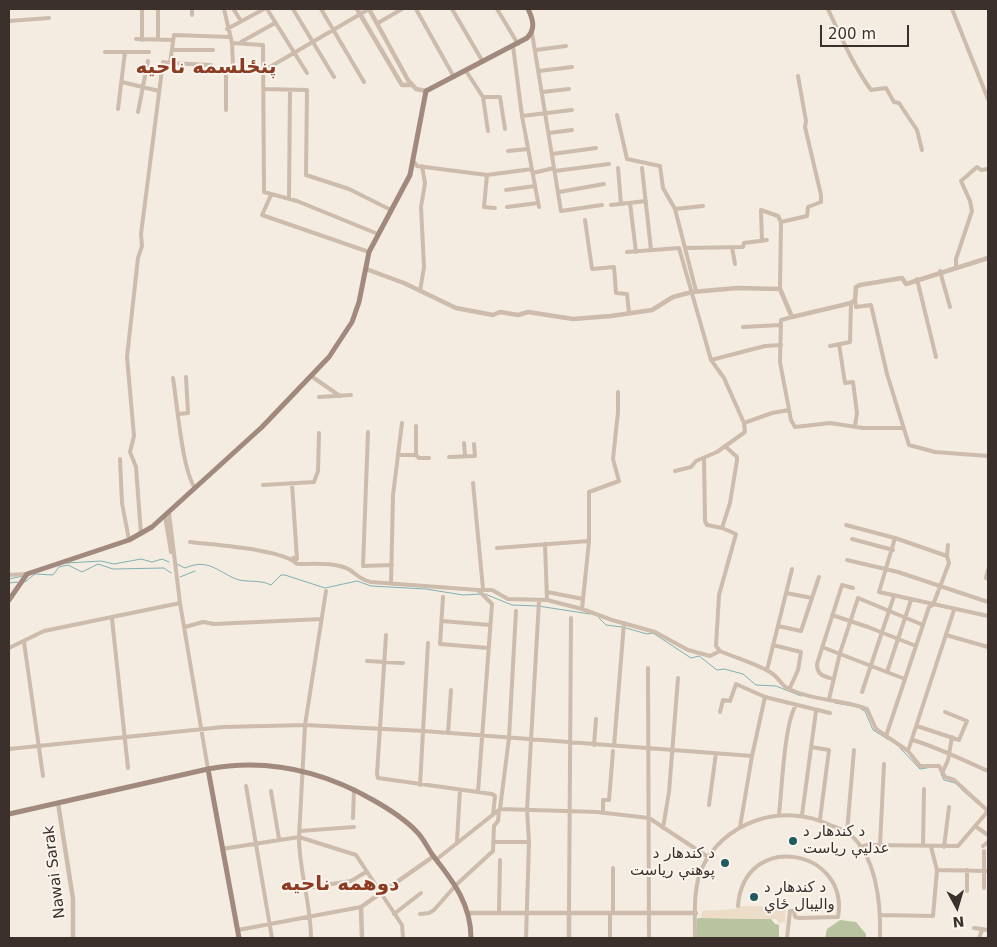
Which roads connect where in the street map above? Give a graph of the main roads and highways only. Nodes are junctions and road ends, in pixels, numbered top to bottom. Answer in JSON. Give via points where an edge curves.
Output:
{"nodes":[{"id":1,"x":528,"y":9,"type":"edge"},
{"id":2,"x":9,"y":600,"type":"edge"},
{"id":3,"x":208,"y":769,"type":"junction"},
{"id":4,"x":9,"y":814,"type":"edge"},
{"id":5,"x":239,"y":938,"type":"edge"},
{"id":6,"x":471,"y":938,"type":"edge"}],
"edges":[{"from":1,"to":2,"type":"main road","via":[[532,33],[426,91],[410,174],[369,252],[352,322],[329,357],[262,427],[167,514],[129,540],[26,574]]},
{"from":3,"to":4,"type":"main road"},
{"from":3,"to":5,"type":"main road"},
{"from":3,"to":6,"type":"main road","via":[[254,765],[304,771],[354,789],[393,811],[417,832],[456,885],[469,912]]}]}
